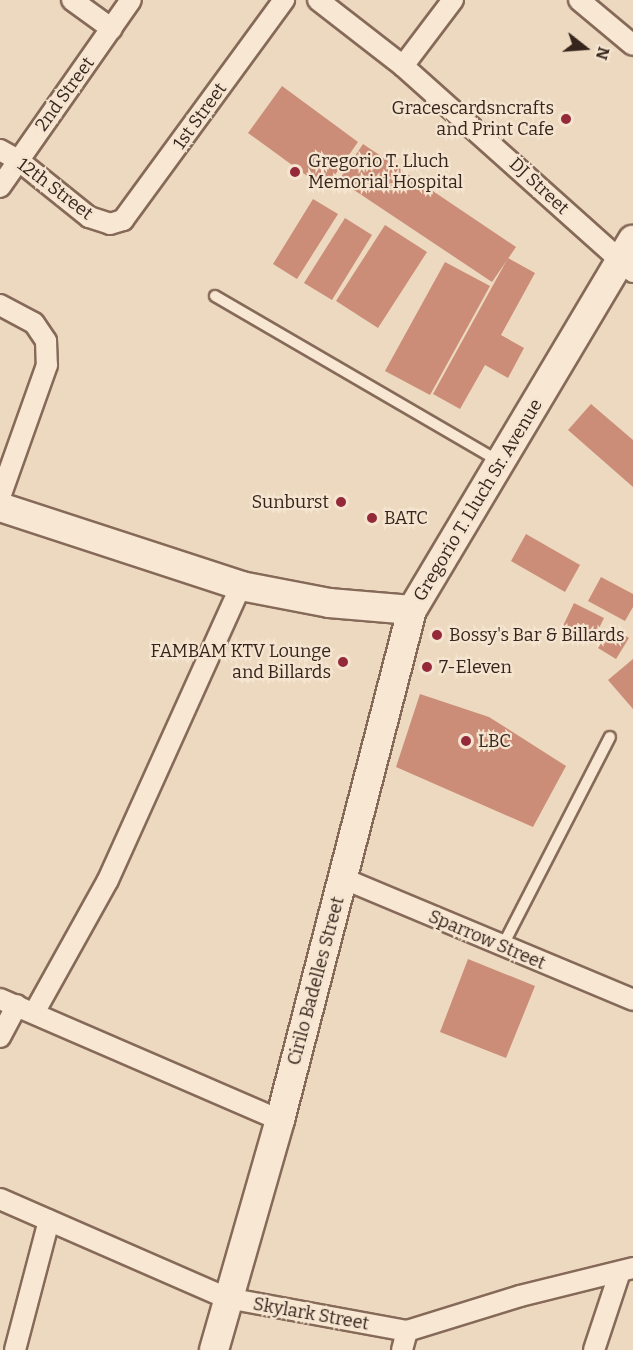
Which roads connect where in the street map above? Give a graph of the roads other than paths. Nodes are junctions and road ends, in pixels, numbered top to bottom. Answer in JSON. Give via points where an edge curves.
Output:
{"nodes":[{"id":1,"x":72,"y":0,"type":"edge"},
{"id":2,"x":131,"y":0,"type":"edge"},
{"id":3,"x":284,"y":0,"type":"edge"},
{"id":4,"x":318,"y":0,"type":"edge"},
{"id":5,"x":453,"y":0,"type":"edge"},
{"id":6,"x":579,"y":0,"type":"edge"},
{"id":7,"x":112,"y":29,"type":"junction"},
{"id":8,"x":633,"y":45,"type":"edge"},
{"id":9,"x":403,"y":66,"type":"junction"},
{"id":10,"x":0,"y":150,"type":"edge"},
{"id":11,"x":18,"y":160,"type":"junction"},
{"id":12,"x":0,"y":188,"type":"edge"},
{"id":13,"x":110,"y":224,"type":"joint"},
{"id":14,"x":629,"y":257,"type":"edge"},
{"id":15,"x":215,"y":296,"type":"dead end"},
{"id":16,"x":0,"y":305,"type":"edge"},
{"id":17,"x":500,"y":462,"type":"junction"},
{"id":18,"x":0,"y":497,"type":"edge"},
{"id":19,"x":0,"y":507,"type":"edge"},
{"id":20,"x":242,"y":586,"type":"junction"},
{"id":21,"x":412,"y":610,"type":"junction"},
{"id":22,"x":610,"y":737,"type":"dead end"},
{"id":23,"x":342,"y":878,"type":"junction"},
{"id":24,"x":502,"y":947,"type":"junction"},
{"id":25,"x":633,"y":1000,"type":"edge"},
{"id":26,"x":17,"y":1006,"type":"edge"},
{"id":27,"x":0,"y":1037,"type":"edge"},
{"id":28,"x":280,"y":1120,"type":"junction"},
{"id":29,"x":0,"y":1199,"type":"edge"},
{"id":30,"x":49,"y":1220,"type":"junction"},
{"id":31,"x":627,"y":1270,"type":"edge"},
{"id":32,"x":227,"y":1298,"type":"junction"},
{"id":33,"x":408,"y":1331,"type":"junction"},
{"id":34,"x":15,"y":1350,"type":"edge"},
{"id":35,"x":214,"y":1350,"type":"edge"},
{"id":36,"x":402,"y":1350,"type":"edge"},
{"id":37,"x":594,"y":1350,"type":"edge"}],
"edges":[{"from":1,"to":7,"type":"street"},
{"from":2,"to":7,"type":"street","name":"2nd Street"},
{"from":3,"to":13,"type":"street","name":"1st Street","via":[[130,213]]},
{"from":4,"to":9,"type":"street","name":"DJ Street"},
{"from":5,"to":9,"type":"street"},
{"from":6,"to":8,"type":"street"},
{"from":7,"to":11,"type":"street","name":"2nd Street"},
{"from":9,"to":14,"type":"street","name":"DJ Street"},
{"from":10,"to":11,"type":"street","name":"12th Street"},
{"from":11,"to":12,"type":"street","name":"2nd Street"},
{"from":11,"to":13,"type":"street","name":"12th Street","via":[[89,217]]},
{"from":14,"to":17,"type":"main road","name":"Gregorio T. Lluch Sr. Avenue"},
{"from":15,"to":17,"type":"lane"},
{"from":16,"to":18,"type":"street","via":[[34,323],[46,341],[46,365]]},
{"from":17,"to":21,"type":"main road","name":"Gregorio T. Lluch Sr. Avenue"},
{"from":19,"to":20,"type":"main road","name":"Gregorio T. Lluch Sr. Avenue"},
{"from":20,"to":21,"type":"main road","name":"Gregorio T. Lluch Sr. Avenue","via":[[329,603]]},
{"from":20,"to":26,"type":"street","via":[[108,880]]},
{"from":21,"to":23,"type":"main road","name":"Cirilo Badelles Street"},
{"from":22,"to":24,"type":"lane"},
{"from":23,"to":24,"type":"street","name":"Sparrow Street"},
{"from":23,"to":28,"type":"main road","name":"Cirilo Badelles Street"},
{"from":24,"to":25,"type":"street","name":"Sparrow Street"},
{"from":26,"to":27,"type":"street"},
{"from":26,"to":28,"type":"street"},
{"from":28,"to":32,"type":"main road","name":"Cirilo Badelles Street"},
{"from":29,"to":30,"type":"street","name":"Skylark Street"},
{"from":30,"to":32,"type":"street","name":"Skylark Street"},
{"from":30,"to":34,"type":"street"},
{"from":31,"to":33,"type":"street","name":"Skylark Street","via":[[520,1296]]},
{"from":31,"to":37,"type":"street"},
{"from":32,"to":33,"type":"street","name":"Skylark Street"},
{"from":32,"to":35,"type":"main road","name":"Cirilo Badelles Street"},
{"from":33,"to":36,"type":"street"}]}
